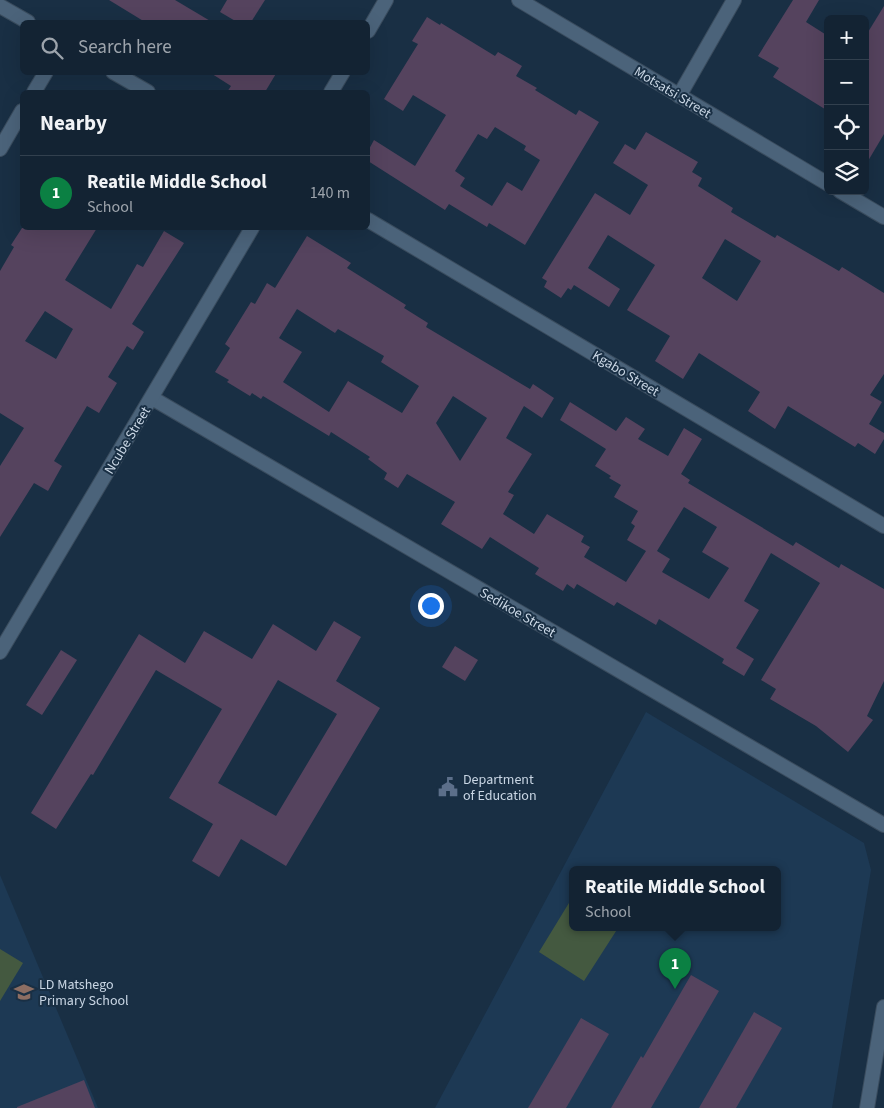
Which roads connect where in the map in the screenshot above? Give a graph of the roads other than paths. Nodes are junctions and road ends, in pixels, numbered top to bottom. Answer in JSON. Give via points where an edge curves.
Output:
{"nodes":[{"id":1,"x":386,"y":0,"type":"edge"},
{"id":2,"x":519,"y":0,"type":"edge"},
{"id":3,"x":734,"y":0,"type":"edge"},
{"id":4,"x":0,"y":6,"type":"edge"},
{"id":5,"x":24,"y":20,"type":"edge"},
{"id":6,"x":370,"y":28,"type":"edge"},
{"id":7,"x":44,"y":75,"type":"edge"},
{"id":8,"x":118,"y":75,"type":"edge"},
{"id":9,"x":341,"y":75,"type":"edge"},
{"id":10,"x":35,"y":90,"type":"edge"},
{"id":11,"x":144,"y":90,"type":"edge"},
{"id":12,"x":333,"y":90,"type":"edge"},
{"id":13,"x":679,"y":96,"type":"junction"},
{"id":14,"x":20,"y":114,"type":"edge"},
{"id":15,"x":0,"y":149,"type":"edge"},
{"id":16,"x":824,"y":182,"type":"edge"},
{"id":17,"x":847,"y":195,"type":"edge"},
{"id":18,"x":884,"y":217,"type":"edge"},
{"id":19,"x":370,"y":221,"type":"edge"},
{"id":20,"x":251,"y":230,"type":"edge"},
{"id":21,"x":152,"y":398,"type":"junction"},
{"id":22,"x":884,"y":526,"type":"edge"},
{"id":23,"x":0,"y":652,"type":"edge"},
{"id":24,"x":884,"y":825,"type":"edge"},
{"id":25,"x":884,"y":1007,"type":"edge"},
{"id":26,"x":880,"y":1058,"type":"edge"},
{"id":27,"x":867,"y":1108,"type":"edge"}],
"edges":[{"from":1,"to":6,"type":"street"},
{"from":2,"to":13,"type":"street","name":"Motsatsi Street"},
{"from":3,"to":13,"type":"street"},
{"from":4,"to":5,"type":"street"},
{"from":7,"to":10,"type":"street"},
{"from":8,"to":11,"type":"street"},
{"from":9,"to":12,"type":"street"},
{"from":13,"to":16,"type":"street","name":"Motsatsi Street"},
{"from":14,"to":15,"type":"street"},
{"from":17,"to":18,"type":"street"},
{"from":19,"to":22,"type":"street","name":"Kgabo Street"},
{"from":20,"to":21,"type":"street","name":"Ncube Street"},
{"from":21,"to":23,"type":"street","name":"Ncube Street"},
{"from":21,"to":24,"type":"street","name":"Sedikoe Street"},
{"from":25,"to":26,"type":"street"},
{"from":26,"to":27,"type":"street"}]}
